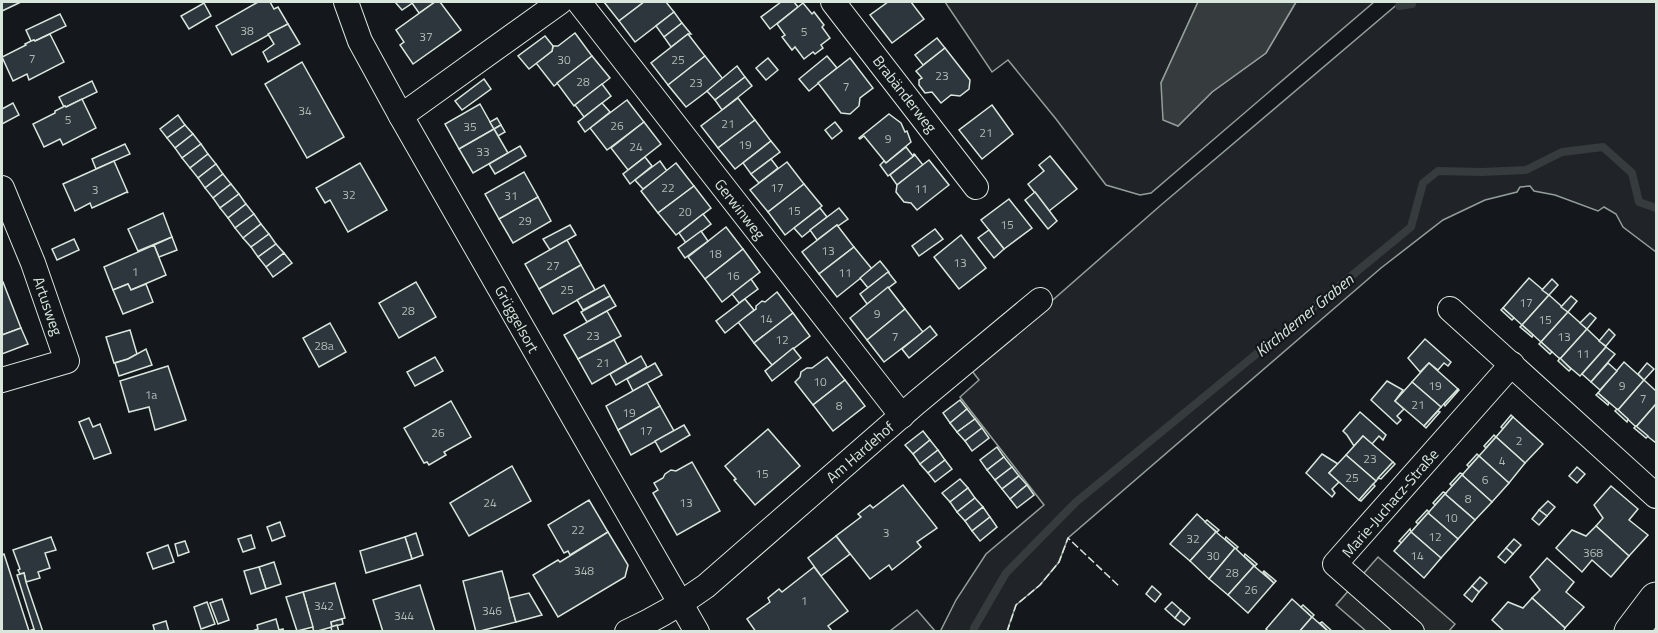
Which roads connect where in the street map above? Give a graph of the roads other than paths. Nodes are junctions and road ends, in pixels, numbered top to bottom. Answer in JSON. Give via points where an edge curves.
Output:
{"nodes":[{"id":1,"x":346,"y":2,"type":"edge"},
{"id":2,"x":560,"y":2,"type":"edge"},
{"id":3,"x":579,"y":2,"type":"edge"},
{"id":4,"x":833,"y":2,"type":"edge"},
{"id":5,"x":401,"y":116,"type":"junction"},
{"id":6,"x":976,"y":187,"type":"dead end"},
{"id":7,"x":2,"y":188,"type":"edge"},
{"id":8,"x":1040,"y":300,"type":"dead end"},
{"id":9,"x":1450,"y":309,"type":"dead end"},
{"id":10,"x":1512,"y":364,"type":"junction"},
{"id":11,"x":2,"y":381,"type":"edge"},
{"id":12,"x":902,"y":416,"type":"junction"},
{"id":13,"x":1656,"y":496,"type":"edge"},
{"id":14,"x":1656,"y":599,"type":"edge"},
{"id":15,"x":681,"y":604,"type":"junction"},
{"id":16,"x":627,"y":632,"type":"edge"},
{"id":17,"x":697,"y":632,"type":"edge"},
{"id":18,"x":1412,"y":632,"type":"edge"},
{"id":19,"x":1631,"y":632,"type":"edge"}],
"edges":[{"from":1,"to":5,"type":"street","name":"Grüggelsort","via":[[360,41]]},
{"from":2,"to":5,"type":"street"},
{"from":3,"to":12,"type":"street","name":"Gerwinweg"},
{"from":4,"to":6,"type":"street","name":"Brabänderweg"},
{"from":5,"to":15,"type":"street","name":"Grüggelsort"},
{"from":7,"to":11,"type":"street","name":"Artusweg","via":[[68,361]]},
{"from":8,"to":12,"type":"street","name":"Am Hardehof"},
{"from":9,"to":10,"type":"street"},
{"from":10,"to":13,"type":"street"},
{"from":10,"to":18,"type":"street","name":"Marie-Juchacz-Straße","via":[[1335,564]]},
{"from":12,"to":15,"type":"street","name":"Am Hardehof"},
{"from":14,"to":19,"type":"main road"},
{"from":15,"to":16,"type":"street","name":"Am Hardehof"},
{"from":15,"to":17,"type":"street","name":"Grüggelsort"}]}
